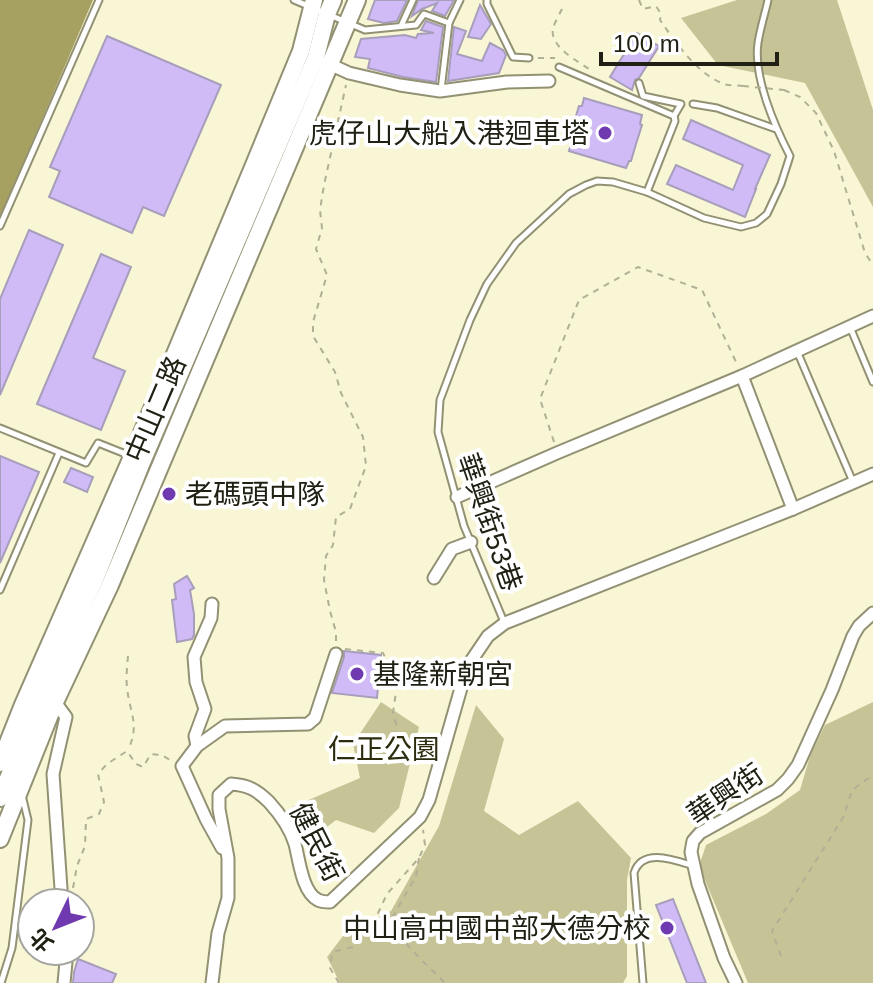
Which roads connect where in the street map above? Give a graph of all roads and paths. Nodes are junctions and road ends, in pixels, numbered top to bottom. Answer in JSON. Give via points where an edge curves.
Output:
{"nodes":[{"id":1,"x":99,"y":0,"type":"edge"},
{"id":2,"x":294,"y":0,"type":"edge"},
{"id":3,"x":357,"y":0,"type":"edge"},
{"id":4,"x":413,"y":0,"type":"edge"},
{"id":5,"x":460,"y":0,"type":"edge"},
{"id":6,"x":487,"y":0,"type":"edge"},
{"id":7,"x":639,"y":0,"type":"edge"},
{"id":8,"x":768,"y":0,"type":"edge"},
{"id":9,"x":312,"y":4,"type":"edge"},
{"id":10,"x":330,"y":7,"type":"edge"},
{"id":11,"x":562,"y":9,"type":"dead end"},
{"id":12,"x":348,"y":23,"type":"junction"},
{"id":13,"x":449,"y":23,"type":"junction"},
{"id":14,"x":401,"y":27,"type":"junction"},
{"id":15,"x":315,"y":58,"type":"junction"},
{"id":16,"x":529,"y":58,"type":"joint"},
{"id":17,"x":559,"y":58,"type":"dead end"},
{"id":18,"x":559,"y":67,"type":"dead end"},
{"id":19,"x":349,"y":73,"type":"junction"},
{"id":20,"x":589,"y":80,"type":"junction"},
{"id":21,"x":549,"y":81,"type":"dead end"},
{"id":22,"x":639,"y":83,"type":"dead end"},
{"id":23,"x":440,"y":91,"type":"junction"},
{"id":24,"x":693,"y":104,"type":"dead end"},
{"id":25,"x":674,"y":116,"type":"junction"},
{"id":26,"x":776,"y":129,"type":"junction"},
{"id":27,"x":647,"y":192,"type":"junction"},
{"id":28,"x":0,"y":226,"type":"edge"},
{"id":29,"x":873,"y":265,"type":"edge"},
{"id":30,"x":873,"y":316,"type":"edge"},
{"id":31,"x":850,"y":327,"type":"junction"},
{"id":32,"x":797,"y":351,"type":"junction"},
{"id":33,"x":742,"y":376,"type":"junction"},
{"id":34,"x":873,"y":382,"type":"edge"},
{"id":35,"x":0,"y":428,"type":"edge"},
{"id":36,"x":59,"y":453,"type":"junction"},
{"id":37,"x":557,"y":453,"type":"junction"},
{"id":38,"x":137,"y":460,"type":"junction"},
{"id":39,"x":158,"y":469,"type":"junction"},
{"id":40,"x":873,"y":474,"type":"edge"},
{"id":41,"x":853,"y":483,"type":"junction"},
{"id":42,"x":457,"y":497,"type":"junction"},
{"id":43,"x":793,"y":509,"type":"junction"},
{"id":44,"x":471,"y":542,"type":"junction"},
{"id":45,"x":434,"y":578,"type":"dead end"},
{"id":46,"x":0,"y":590,"type":"edge"},
{"id":47,"x":212,"y":604,"type":"dead end"},
{"id":48,"x":873,"y":613,"type":"edge"},
{"id":49,"x":505,"y":623,"type":"junction"},
{"id":50,"x":336,"y":654,"type":"dead end"},
{"id":51,"x":128,"y":656,"type":"dead end"},
{"id":52,"x":43,"y":695,"type":"junction"},
{"id":53,"x":398,"y":731,"type":"dead end"},
{"id":54,"x":197,"y":746,"type":"junction"},
{"id":55,"x":127,"y":751,"type":"junction"},
{"id":56,"x":0,"y":763,"type":"edge"},
{"id":57,"x":182,"y":766,"type":"junction"},
{"id":58,"x":873,"y":775,"type":"edge"},
{"id":59,"x":21,"y":790,"type":"junction"},
{"id":60,"x":0,"y":798,"type":"edge"},
{"id":61,"x":420,"y":817,"type":"junction"},
{"id":62,"x":0,"y":839,"type":"edge"},
{"id":63,"x":228,"y":858,"type":"junction"},
{"id":64,"x":419,"y":858,"type":"junction"},
{"id":65,"x":695,"y":866,"type":"junction"},
{"id":66,"x":65,"y":887,"type":"edge"},
{"id":67,"x":70,"y":887,"type":"edge"},
{"id":68,"x":781,"y":956,"type":"dead end"},
{"id":69,"x":1,"y":983,"type":"edge"},
{"id":70,"x":212,"y":983,"type":"edge"},
{"id":71,"x":339,"y":983,"type":"edge"},
{"id":72,"x":445,"y":983,"type":"edge"},
{"id":73,"x":643,"y":983,"type":"edge"},
{"id":74,"x":736,"y":983,"type":"edge"}],
"edges":[{"from":1,"to":28,"type":"lane"},
{"from":2,"to":9,"type":"lane"},
{"from":3,"to":12,"type":"street","name":"中山二路"},
{"from":4,"to":14,"type":"lane"},
{"from":5,"to":13,"type":"lane"},
{"from":6,"to":16,"type":"lane","via":[[513,57]]},
{"from":7,"to":29,"type":"path","bridge":true,"via":[[643,9],[656,6],[660,20],[702,71],[725,84],[784,90],[816,113]]},
{"from":8,"to":26,"type":"lane","name":"華興街53巷","via":[[758,68]]},
{"from":9,"to":10,"type":"lane"},
{"from":9,"to":15,"type":"street","name":"中山二路"},
{"from":10,"to":12,"type":"lane"},
{"from":10,"to":15,"type":"street","name":"中山二路"},
{"from":11,"to":20,"type":"path","via":[[553,36],[568,57],[592,70]]},
{"from":12,"to":14,"type":"lane","via":[[365,30]]},
{"from":12,"to":15,"type":"street","name":"中山二路"},
{"from":13,"to":14,"type":"lane","via":[[424,14],[416,25]]},
{"from":13,"to":23,"type":"lane"},
{"from":15,"to":19,"type":"street"},
{"from":15,"to":38,"type":"street","name":"中山二路"},
{"from":15,"to":38,"type":"street","name":"中山二路","via":[[254,165]]},
{"from":15,"to":39,"type":"street","name":"中山二路"},
{"from":16,"to":17,"type":"path"},
{"from":18,"to":20,"type":"lane"},
{"from":19,"to":23,"type":"street"},
{"from":19,"to":53,"type":"path","via":[[320,210],[316,249],[327,275],[313,336],[363,437],[366,466],[350,509],[336,517],[324,580],[336,648],[383,653],[397,685],[393,713]]},
{"from":20,"to":25,"type":"lane"},
{"from":21,"to":23,"type":"street"},
{"from":22,"to":25,"type":"lane","via":[[643,96],[681,104]]},
{"from":24,"to":26,"type":"lane"},
{"from":25,"to":27,"type":"lane"},
{"from":26,"to":27,"type":"lane","name":"華興街53巷","via":[[790,156],[767,214],[756,223],[741,227],[704,218]]},
{"from":27,"to":42,"type":"lane","name":"華興街53巷","via":[[597,181],[569,194],[516,243],[487,284],[440,400],[438,432]]},
{"from":30,"to":31,"type":"street"},
{"from":31,"to":32,"type":"street"},
{"from":31,"to":34,"type":"lane"},
{"from":32,"to":33,"type":"street"},
{"from":32,"to":41,"type":"lane"},
{"from":33,"to":37,"type":"street"},
{"from":33,"to":37,"type":"path","via":[[702,290],[638,267],[579,300],[540,399]]},
{"from":33,"to":43,"type":"street"},
{"from":35,"to":36,"type":"lane"},
{"from":36,"to":38,"type":"lane","via":[[86,463],[98,443]]},
{"from":36,"to":46,"type":"lane"},
{"from":37,"to":42,"type":"street"},
{"from":38,"to":39,"type":"lane"},
{"from":38,"to":52,"type":"street"},
{"from":39,"to":52,"type":"street","name":"中山二路","via":[[110,585]]},
{"from":40,"to":41,"type":"street"},
{"from":41,"to":43,"type":"street"},
{"from":42,"to":44,"type":"lane","name":"華興街53巷"},
{"from":43,"to":49,"type":"street"},
{"from":44,"to":45,"type":"street","via":[[452,549]]},
{"from":44,"to":49,"type":"lane","name":"華興街53巷"},
{"from":47,"to":54,"type":"street","via":[[194,657],[205,709],[195,736]]},
{"from":48,"to":65,"type":"street","name":"華興街","via":[[853,636],[798,765],[777,790],[700,833],[691,852]]},
{"from":49,"to":61,"type":"street","name":"健民街","via":[[488,636],[467,667]]},
{"from":50,"to":54,"type":"street","via":[[315,718],[308,724],[225,726]]},
{"from":51,"to":55,"type":"path","via":[[134,736]]},
{"from":52,"to":56,"type":"street","name":"中山二路"},
{"from":52,"to":59,"type":"street","name":"中山二路"},
{"from":52,"to":60,"type":"street","name":"中山二路"},
{"from":52,"to":66,"type":"street","via":[[66,717],[53,774]]},
{"from":54,"to":57,"type":"street"},
{"from":55,"to":57,"type":"path","via":[[143,767],[151,754]]},
{"from":55,"to":67,"type":"path","via":[[98,774],[104,802],[99,814],[86,819],[85,846]]},
{"from":57,"to":63,"type":"street"},
{"from":58,"to":68,"type":"path","via":[[852,790],[844,816],[772,931]]},
{"from":59,"to":62,"type":"street","name":"中山二路"},
{"from":59,"to":69,"type":"lane","via":[[28,820],[12,948]]},
{"from":61,"to":63,"type":"street","name":"健民街","via":[[330,902],[318,901],[309,892],[281,814],[259,792],[231,784],[219,795]]},
{"from":61,"to":64,"type":"path","via":[[425,845]]},
{"from":63,"to":70,"type":"street","name":"健民街","via":[[228,898]]},
{"from":64,"to":71,"type":"path","via":[[387,894],[371,928],[353,947],[332,954],[330,968]]},
{"from":64,"to":72,"type":"path","via":[[416,876],[392,918],[395,929]]},
{"from":65,"to":73,"type":"lane","via":[[663,857],[636,865]]},
{"from":65,"to":74,"type":"street","name":"華興街"}]}
